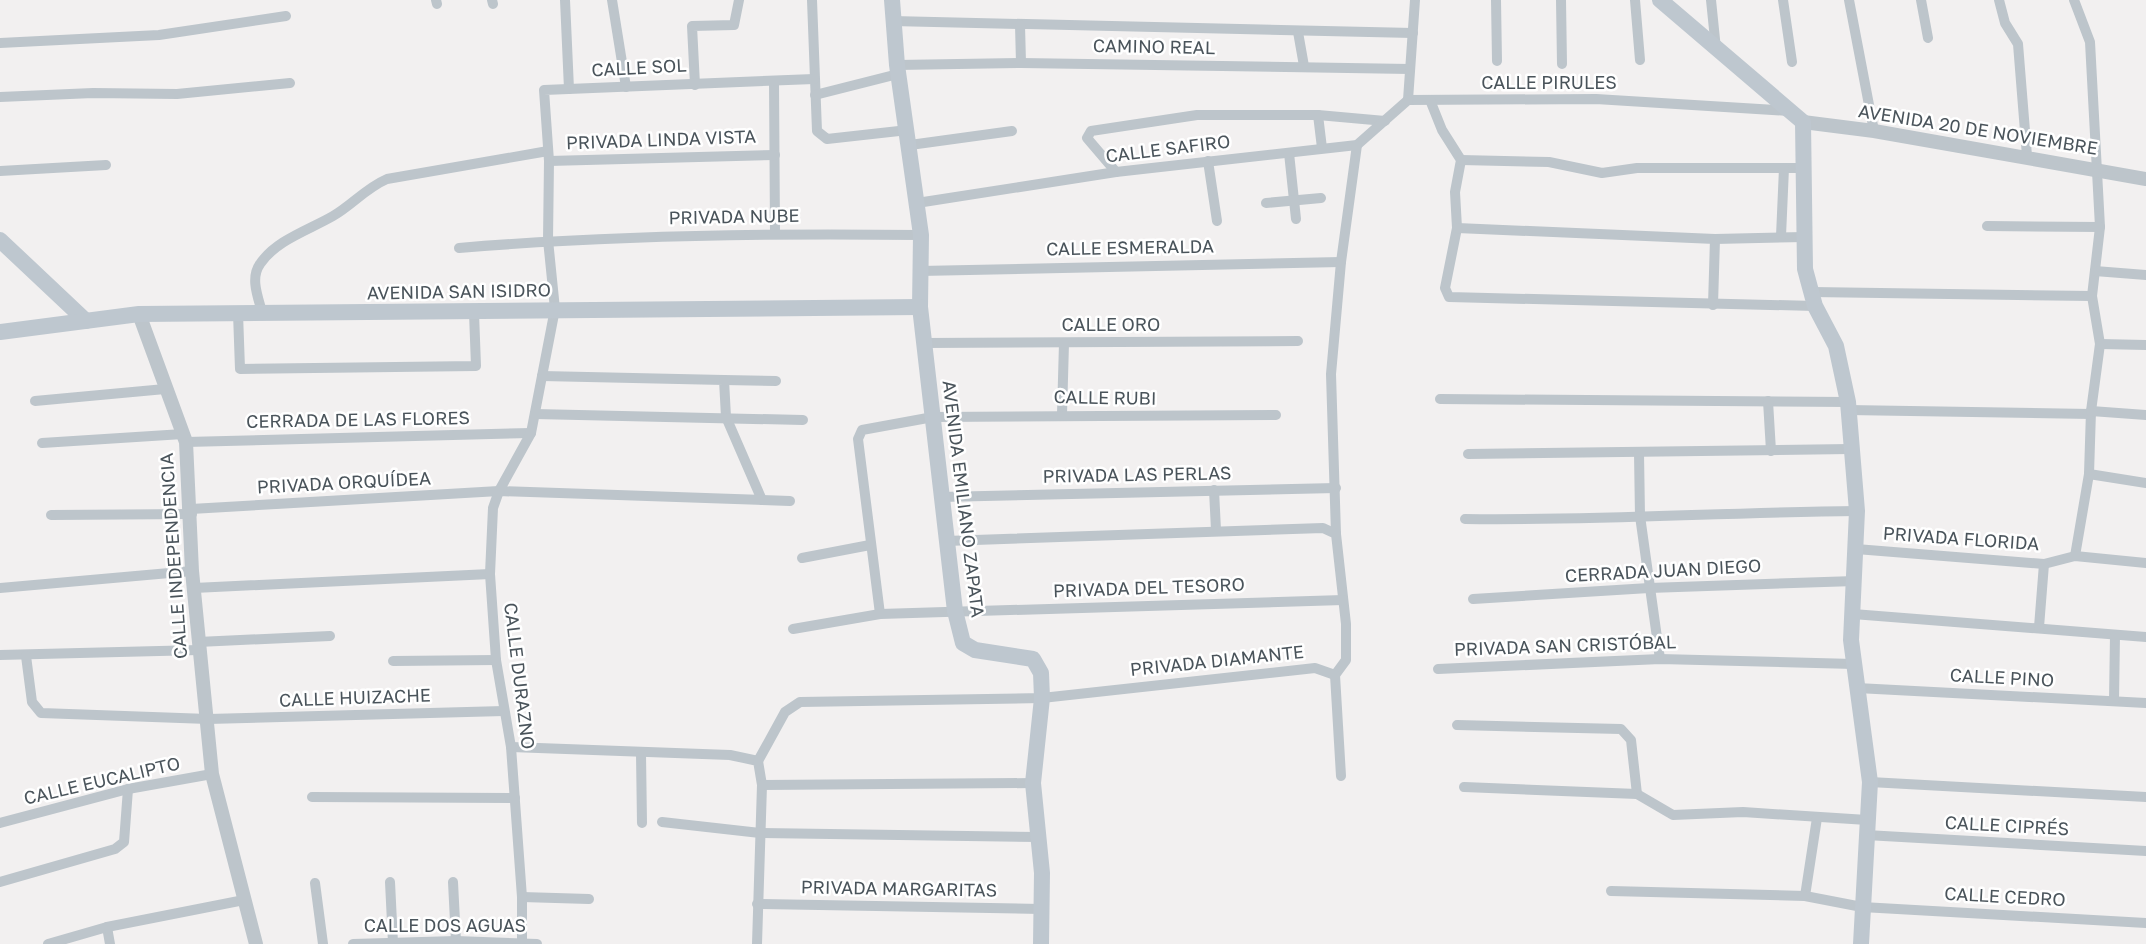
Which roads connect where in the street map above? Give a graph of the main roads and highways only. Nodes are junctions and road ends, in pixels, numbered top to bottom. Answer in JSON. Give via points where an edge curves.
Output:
{"nodes":[{"id":1,"x":892,"y":0,"type":"edge"},
{"id":2,"x":1660,"y":0,"type":"edge"},
{"id":3,"x":0,"y":240,"type":"edge"},
{"id":4,"x":920,"y":307,"type":"junction"},
{"id":5,"x":86,"y":321,"type":"junction"},
{"id":6,"x":0,"y":332,"type":"edge"},
{"id":7,"x":1041,"y":944,"type":"edge"},
{"id":8,"x":1861,"y":944,"type":"edge"}],
"edges":[{"from":1,"to":4,"type":"main road","name":"AVENIDA EMILIANO ZAPATA","via":[[921,235]]},
{"from":2,"to":8,"type":"main road","via":[[1803,122],[1805,269],[1813,299],[1836,346],[1848,406],[1857,511],[1854,664],[1870,782]]},
{"from":3,"to":5,"type":"main road"},
{"from":4,"to":5,"type":"main road","name":"AVENIDA SAN ISIDRO","via":[[139,314]]},
{"from":4,"to":7,"type":"main road","name":"AVENIDA EMILIANO ZAPATA","via":[[940,497],[963,643],[975,650],[1032,659],[1041,673],[1033,783],[1042,873]]},
{"from":5,"to":6,"type":"main road","name":"AVENIDA SAN ISIDRO"}]}
